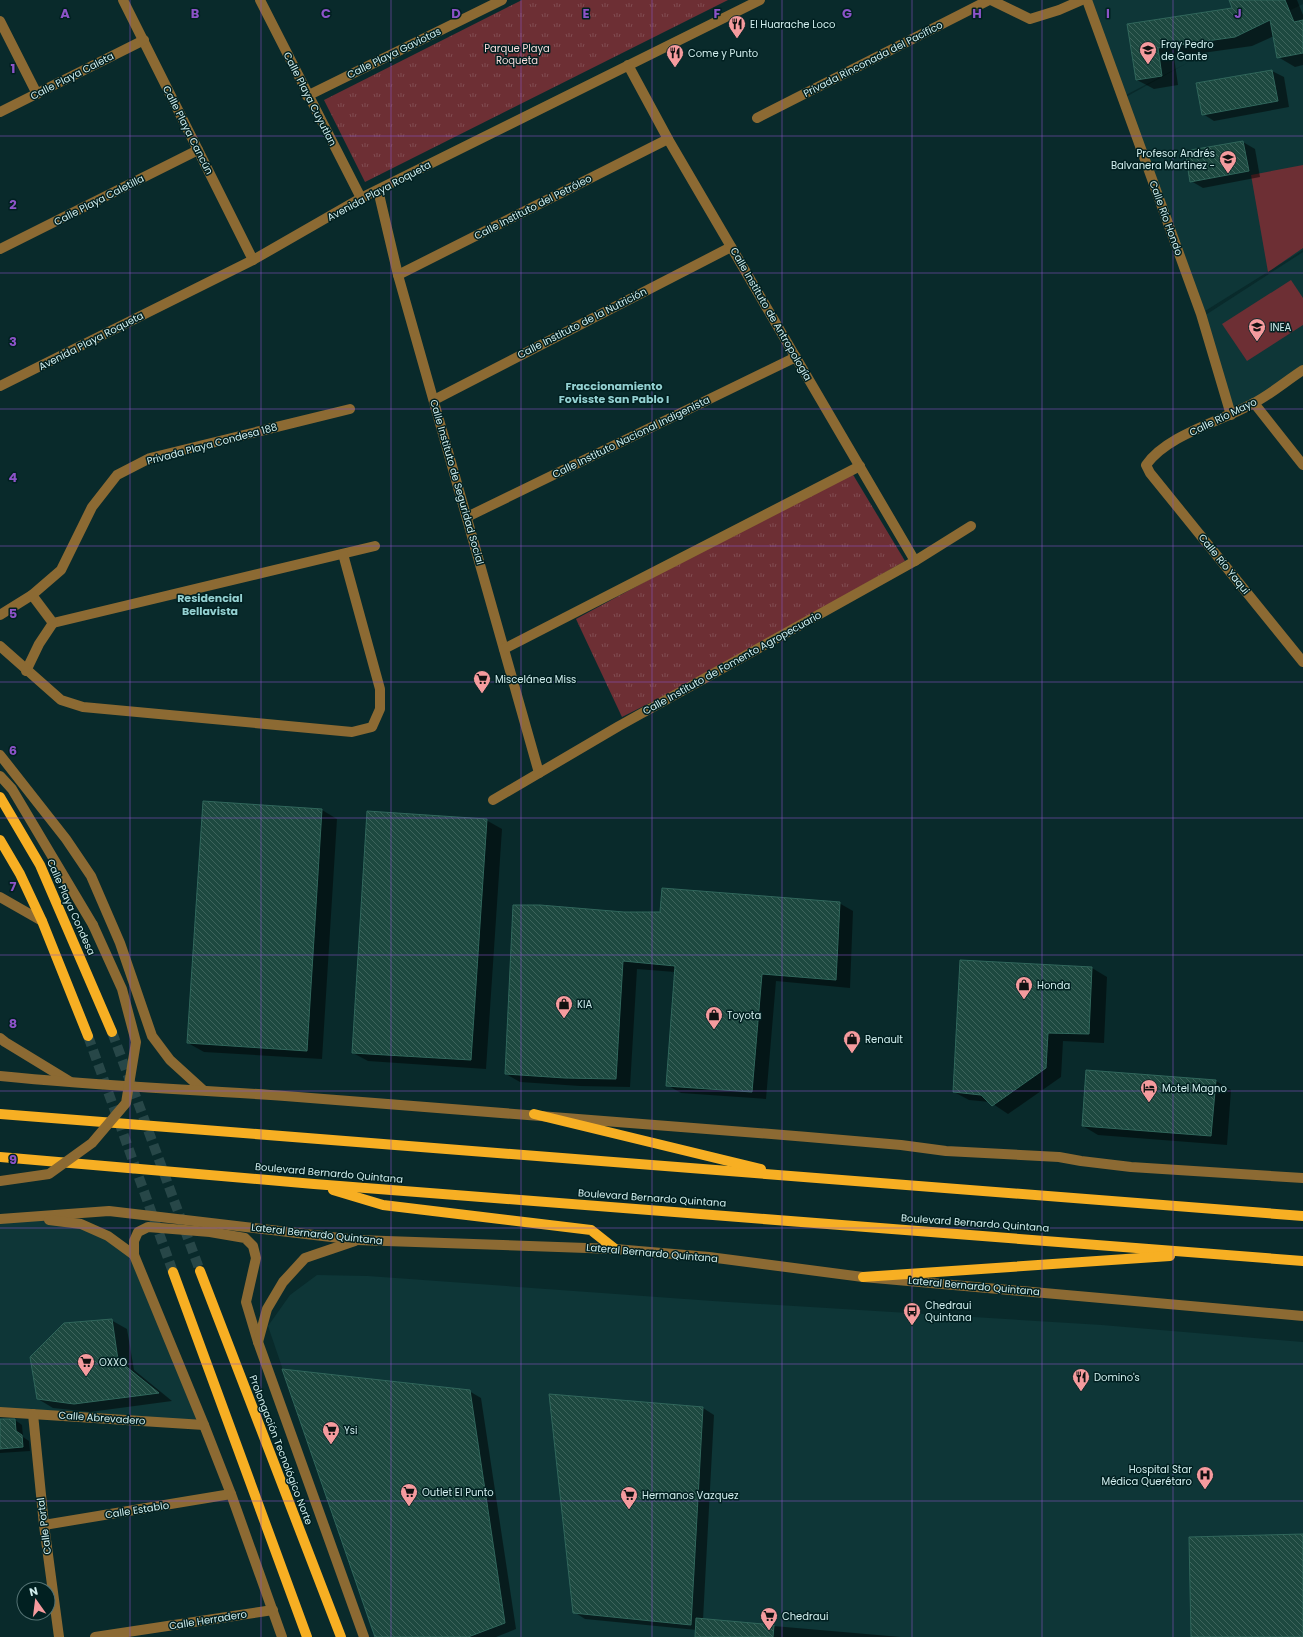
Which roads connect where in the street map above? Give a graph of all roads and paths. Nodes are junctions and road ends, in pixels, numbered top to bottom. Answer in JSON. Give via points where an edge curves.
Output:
{"nodes":[{"id":1,"x":124,"y":0,"type":"edge"},
{"id":2,"x":260,"y":0,"type":"edge"},
{"id":3,"x":502,"y":0,"type":"edge"},
{"id":4,"x":760,"y":0,"type":"edge"},
{"id":5,"x":990,"y":0,"type":"edge"},
{"id":6,"x":1082,"y":0,"type":"edge"},
{"id":7,"x":1087,"y":0,"type":"edge"},
{"id":8,"x":0,"y":21,"type":"edge"},
{"id":9,"x":144,"y":40,"type":"junction"},
{"id":10,"x":628,"y":65,"type":"junction"},
{"id":11,"x":37,"y":94,"type":"junction"},
{"id":12,"x":307,"y":96,"type":"junction"},
{"id":13,"x":0,"y":112,"type":"edge"},
{"id":14,"x":757,"y":118,"type":"dead end"},
{"id":15,"x":668,"y":139,"type":"junction"},
{"id":16,"x":198,"y":150,"type":"junction"},
{"id":17,"x":378,"y":190,"type":"junction"},
{"id":18,"x":361,"y":198,"type":"junction"},
{"id":19,"x":731,"y":247,"type":"junction"},
{"id":20,"x":0,"y":249,"type":"edge"},
{"id":21,"x":253,"y":260,"type":"junction"},
{"id":22,"x":398,"y":275,"type":"junction"},
{"id":23,"x":796,"y":357,"type":"junction"},
{"id":24,"x":1303,"y":370,"type":"edge"},
{"id":25,"x":0,"y":386,"type":"edge"},
{"id":26,"x":434,"y":400,"type":"junction"},
{"id":27,"x":1254,"y":403,"type":"junction"},
{"id":28,"x":350,"y":409,"type":"dead end"},
{"id":29,"x":1231,"y":415,"type":"junction"},
{"id":30,"x":1146,"y":465,"type":"joint"},
{"id":31,"x":1303,"y":465,"type":"edge"},
{"id":32,"x":860,"y":466,"type":"junction"},
{"id":33,"x":467,"y":517,"type":"junction"},
{"id":34,"x":971,"y":526,"type":"dead end"},
{"id":35,"x":375,"y":546,"type":"dead end"},
{"id":36,"x":343,"y":554,"type":"junction"},
{"id":37,"x":915,"y":561,"type":"junction"},
{"id":38,"x":32,"y":595,"type":"junction"},
{"id":39,"x":0,"y":615,"type":"edge"},
{"id":40,"x":53,"y":623,"type":"junction"},
{"id":41,"x":0,"y":646,"type":"edge"},
{"id":42,"x":504,"y":649,"type":"junction"},
{"id":43,"x":1303,"y":662,"type":"edge"},
{"id":44,"x":26,"y":671,"type":"junction"},
{"id":45,"x":0,"y":755,"type":"edge"},
{"id":46,"x":539,"y":773,"type":"junction"},
{"id":47,"x":0,"y":776,"type":"edge"},
{"id":48,"x":0,"y":796,"type":"edge"},
{"id":49,"x":493,"y":800,"type":"dead end"},
{"id":50,"x":0,"y":840,"type":"edge"},
{"id":51,"x":0,"y":897,"type":"edge"},
{"id":52,"x":42,"y":921,"type":"junction"},
{"id":53,"x":112,"y":1032,"type":"tunnel mouth"},
{"id":54,"x":88,"y":1036,"type":"tunnel mouth"},
{"id":55,"x":0,"y":1038,"type":"edge"},
{"id":56,"x":0,"y":1076,"type":"edge"},
{"id":57,"x":73,"y":1083,"type":"junction"},
{"id":58,"x":203,"y":1090,"type":"junction"},
{"id":59,"x":0,"y":1114,"type":"edge"},
{"id":60,"x":534,"y":1114,"type":"junction"},
{"id":61,"x":0,"y":1157,"type":"edge"},
{"id":62,"x":792,"y":1176,"type":"junction"},
{"id":63,"x":1303,"y":1178,"type":"edge"},
{"id":64,"x":0,"y":1181,"type":"edge"},
{"id":65,"x":314,"y":1184,"type":"junction"},
{"id":66,"x":1303,"y":1216,"type":"edge"},
{"id":67,"x":27,"y":1217,"type":"junction"},
{"id":68,"x":0,"y":1219,"type":"edge"},
{"id":69,"x":357,"y":1240,"type":"junction"},
{"id":70,"x":615,"y":1248,"type":"junction"},
{"id":71,"x":1206,"y":1253,"type":"junction"},
{"id":72,"x":134,"y":1255,"type":"junction"},
{"id":73,"x":1303,"y":1261,"type":"edge"},
{"id":74,"x":200,"y":1271,"type":"tunnel mouth"},
{"id":75,"x":173,"y":1272,"type":"tunnel mouth"},
{"id":76,"x":863,"y":1277,"type":"junction"},
{"id":77,"x":1303,"y":1316,"type":"edge"},
{"id":78,"x":258,"y":1342,"type":"junction"},
{"id":79,"x":0,"y":1412,"type":"edge"},
{"id":80,"x":33,"y":1414,"type":"junction"},
{"id":81,"x":204,"y":1424,"type":"junction"},
{"id":82,"x":231,"y":1494,"type":"junction"},
{"id":83,"x":44,"y":1525,"type":"junction"},
{"id":84,"x":273,"y":1610,"type":"junction"},
{"id":85,"x":59,"y":1637,"type":"edge"},
{"id":86,"x":96,"y":1637,"type":"edge"},
{"id":87,"x":282,"y":1637,"type":"edge"},
{"id":88,"x":307,"y":1637,"type":"edge"},
{"id":89,"x":341,"y":1637,"type":"edge"},
{"id":90,"x":364,"y":1637,"type":"edge"}],
"edges":[{"from":1,"to":9,"type":"street","name":"Calle Playa Cancún"},
{"from":2,"to":12,"type":"street","name":"Calle Playa Cuyutlan"},
{"from":3,"to":12,"type":"street","name":"Calle Playa Gaviotas"},
{"from":4,"to":10,"type":"street","name":"Avenida Playa Roqueta"},
{"from":5,"to":6,"type":"street","name":"Privada Rinconada del Pacífico","via":[[1030,19]]},
{"from":5,"to":14,"type":"street","name":"Privada Rinconada del Pacífico"},
{"from":7,"to":29,"type":"street","name":"Calle Río Hondo","via":[[1201,314]]},
{"from":8,"to":11,"type":"street"},
{"from":9,"to":11,"type":"street","name":"Calle Playa Caleta"},
{"from":9,"to":16,"type":"street","name":"Calle Playa Cancún"},
{"from":10,"to":15,"type":"street","name":"Calle Instituto de Antropología"},
{"from":10,"to":17,"type":"street","name":"Avenida Playa Roqueta"},
{"from":11,"to":13,"type":"street","name":"Calle Playa Caleta"},
{"from":12,"to":18,"type":"street","name":"Calle Playa Cuyutlan"},
{"from":15,"to":19,"type":"street","name":"Calle Instituto de Antropología"},
{"from":15,"to":22,"type":"street","name":"Calle Instituto del Petróleo"},
{"from":16,"to":20,"type":"street","name":"Calle Playa Caletilla"},
{"from":16,"to":21,"type":"street","name":"Calle Playa Cancún"},
{"from":17,"to":18,"type":"street","name":"Avenida Playa Roqueta"},
{"from":17,"to":22,"type":"street","name":"Calle Instituto de Seguridad Social"},
{"from":18,"to":21,"type":"street","name":"Avenida Playa Roqueta"},
{"from":19,"to":23,"type":"street","name":"Calle Instituto de Antropología"},
{"from":19,"to":26,"type":"street","name":"Calle Instituto de la Nutrición"},
{"from":21,"to":25,"type":"street","name":"Avenida Playa Roqueta"},
{"from":22,"to":26,"type":"street","name":"Calle Instituto de Seguridad Social"},
{"from":23,"to":32,"type":"street","name":"Calle Instituto de Antropología"},
{"from":23,"to":33,"type":"street","name":"Calle Instituto Nacional Indigenista"},
{"from":24,"to":27,"type":"street","name":"Calle Río Mayo"},
{"from":26,"to":33,"type":"street","name":"Calle Instituto de Seguridad Social"},
{"from":27,"to":29,"type":"street","name":"Calle Río Mayo"},
{"from":27,"to":31,"type":"street"},
{"from":28,"to":38,"type":"street","name":"Privada Playa Condesa 188","via":[[150,458],[117,475],[92,508],[60,570]]},
{"from":29,"to":30,"type":"street","name":"Calle Río Mayo","via":[[1176,439],[1152,456]]},
{"from":30,"to":43,"type":"street","name":"Calle Río Yaqui"},
{"from":32,"to":37,"type":"street","name":"Calle Instituto de Antropología"},
{"from":32,"to":42,"type":"street"},
{"from":33,"to":42,"type":"street","name":"Calle Instituto de Seguridad Social"},
{"from":34,"to":37,"type":"street","name":"Calle Instituto de Fomento Agropecuario"},
{"from":35,"to":36,"type":"street"},
{"from":36,"to":40,"type":"street"},
{"from":36,"to":44,"type":"street","via":[[380,689],[380,709],[372,727],[352,732],[83,707],[61,700]]},
{"from":37,"to":46,"type":"street","name":"Calle Instituto de Fomento Agropecuario"},
{"from":38,"to":39,"type":"street","name":"Privada Playa Condesa 188"},
{"from":38,"to":40,"type":"street"},
{"from":40,"to":44,"type":"street","via":[[38,644]]},
{"from":41,"to":44,"type":"street"},
{"from":42,"to":46,"type":"street","name":"Calle Instituto de Seguridad Social"},
{"from":45,"to":58,"type":"street","via":[[66,839],[91,876],[120,943],[152,1036],[170,1060]]},
{"from":46,"to":49,"type":"street","name":"Calle Instituto de Fomento Agropecuario"},
{"from":47,"to":64,"type":"street","bridge":true,"via":[[12,789],[93,925],[122,989],[136,1042],[126,1103],[92,1143],[49,1174]]},
{"from":48,"to":53,"type":"main road","name":"Calle Playa Condesa","via":[[40,865]]},
{"from":50,"to":52,"type":"main road","via":[[20,874]]},
{"from":51,"to":52,"type":"street"},
{"from":52,"to":54,"type":"main road"},
{"from":55,"to":57,"type":"street"},
{"from":56,"to":57,"type":"street"},
{"from":57,"to":58,"type":"street"},
{"from":58,"to":60,"type":"street"},
{"from":59,"to":62,"type":"main road"},
{"from":60,"to":62,"type":"main road"},
{"from":60,"to":63,"type":"street","via":[[894,1144],[946,1151],[1059,1157],[1131,1167]]},
{"from":61,"to":65,"type":"main road","name":"Boulevard Bernardo Quintana"},
{"from":62,"to":66,"type":"main road"},
{"from":65,"to":70,"type":"main road","via":[[383,1206],[591,1230]]},
{"from":65,"to":71,"type":"main road","name":"Boulevard Bernardo Quintana"},
{"from":67,"to":68,"type":"street","name":"Lateral Bernardo Quintana"},
{"from":67,"to":69,"type":"street","name":"Lateral Bernardo Quintana","via":[[109,1211]]},
{"from":67,"to":72,"type":"street","via":[[81,1224],[108,1236]]},
{"from":69,"to":70,"type":"street","name":"Lateral Bernardo Quintana"},
{"from":69,"to":78,"type":"street","via":[[306,1258],[283,1282],[267,1309]]},
{"from":70,"to":76,"type":"street","name":"Lateral Bernardo Quintana"},
{"from":71,"to":73,"type":"main road","name":"Boulevard Bernardo Quintana"},
{"from":71,"to":76,"type":"main road"},
{"from":72,"to":78,"type":"street","via":[[134,1241],[138,1232],[148,1227],[246,1238],[256,1258],[246,1302]]},
{"from":72,"to":81,"type":"street"},
{"from":74,"to":89,"type":"main road","name":"Prolongación Tecnológico Norte"},
{"from":75,"to":88,"type":"main road"},
{"from":76,"to":77,"type":"street","name":"Lateral Bernardo Quintana"},
{"from":78,"to":90,"type":"street"},
{"from":79,"to":80,"type":"street","name":"Calle Abrevadero"},
{"from":80,"to":81,"type":"street","name":"Calle Abrevadero"},
{"from":80,"to":83,"type":"street","name":"Calle Portal"},
{"from":81,"to":82,"type":"street"},
{"from":82,"to":83,"type":"street","name":"Calle Establo"},
{"from":82,"to":84,"type":"street"},
{"from":83,"to":85,"type":"street","name":"Calle Portal"},
{"from":84,"to":86,"type":"street","name":"Calle Herradero"},
{"from":84,"to":87,"type":"street"}]}
